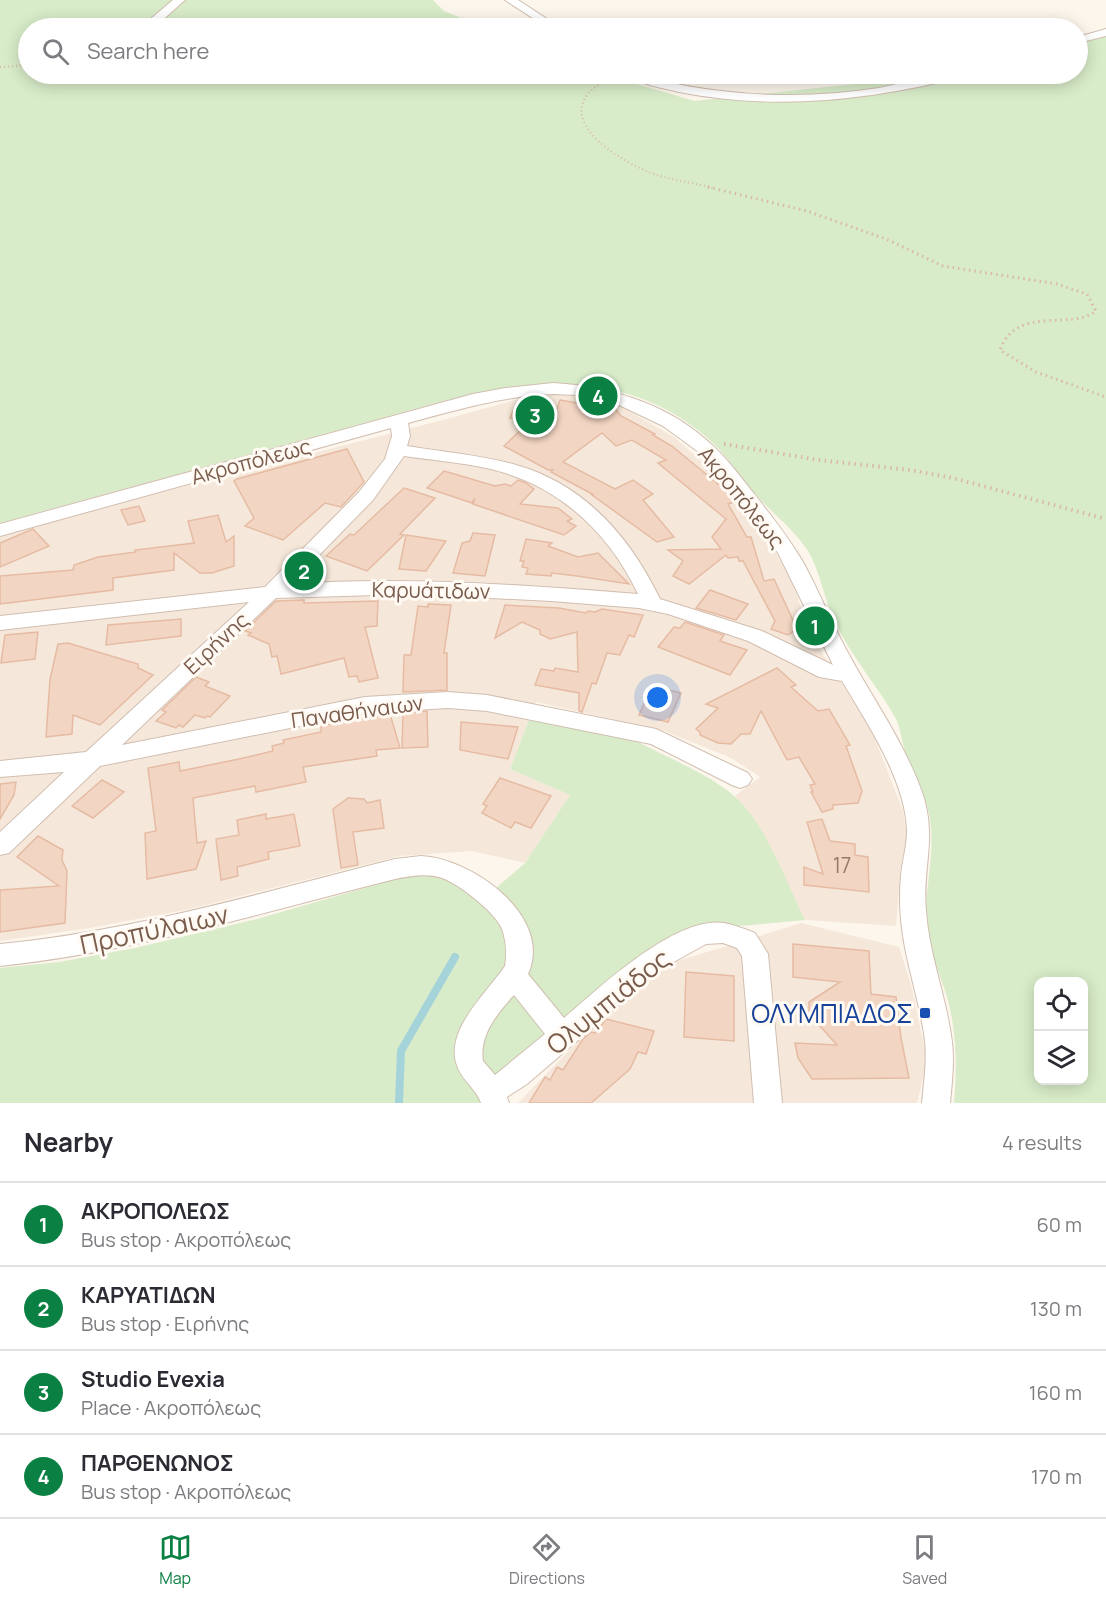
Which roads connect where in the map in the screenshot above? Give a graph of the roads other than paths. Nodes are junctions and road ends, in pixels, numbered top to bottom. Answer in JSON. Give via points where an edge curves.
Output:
{"nodes":[{"id":1,"x":180,"y":0,"type":"edge"},
{"id":2,"x":510,"y":0,"type":"edge"},
{"id":3,"x":158,"y":18,"type":"edge"},
{"id":4,"x":539,"y":18,"type":"edge"},
{"id":5,"x":1106,"y":32,"type":"edge"},
{"id":6,"x":1088,"y":37,"type":"edge"},
{"id":7,"x":666,"y":84,"type":"edge"},
{"id":8,"x":920,"y":84,"type":"edge"},
{"id":9,"x":399,"y":422,"type":"junction"},
{"id":10,"x":398,"y":450,"type":"junction"},
{"id":11,"x":0,"y":530,"type":"edge"},
{"id":12,"x":271,"y":592,"type":"junction"},
{"id":13,"x":652,"y":603,"type":"junction"},
{"id":14,"x":0,"y":622,"type":"edge"},
{"id":15,"x":850,"y":674,"type":"junction"},
{"id":16,"x":94,"y":759,"type":"junction"},
{"id":17,"x":0,"y":769,"type":"edge"},
{"id":18,"x":740,"y":779,"type":"dead end"},
{"id":19,"x":0,"y":846,"type":"edge"},
{"id":20,"x":0,"y":955,"type":"edge"},
{"id":21,"x":513,"y":975,"type":"junction"},
{"id":22,"x":562,"y":1036,"type":"junction"},
{"id":23,"x":492,"y":1096,"type":"edge"},
{"id":24,"x":768,"y":1103,"type":"edge"},
{"id":25,"x":936,"y":1103,"type":"edge"}],
"edges":[{"from":1,"to":3,"type":"street"},
{"from":2,"to":4,"type":"street"},
{"from":5,"to":6,"type":"street"},
{"from":7,"to":8,"type":"street","via":[[736,97],[795,101],[860,96]]},
{"from":9,"to":10,"type":"street","name":"Ειρήνης"},
{"from":9,"to":11,"type":"street","name":"Ακροπόλεως"},
{"from":9,"to":15,"type":"street","name":"Ακροπόλεως","via":[[496,394],[536,388],[604,394],[640,406],[700,442],[754,506],[783,546]]},
{"from":10,"to":12,"type":"street","name":"Ειρήνης","via":[[377,484]]},
{"from":10,"to":13,"type":"street","via":[[510,469],[575,500],[618,544],[638,572]]},
{"from":12,"to":13,"type":"street","name":"Καρυάτιδων","via":[[411,588]]},
{"from":12,"to":14,"type":"street","name":"Καρυάτιδων"},
{"from":12,"to":16,"type":"street","name":"Ειρήνης"},
{"from":13,"to":15,"type":"street","name":"Καρυάτιδων","via":[[739,630],[827,672]]},
{"from":15,"to":25,"type":"street","name":"Ακροπόλεως","via":[[891,747],[918,820],[913,915],[917,950],[938,1036]]},
{"from":16,"to":17,"type":"street","name":"Παναθήναιων"},
{"from":16,"to":18,"type":"street","name":"Παναθήναιων","via":[[365,705],[458,700],[656,737]]},
{"from":16,"to":19,"type":"street","name":"Ειρήνης"},
{"from":20,"to":21,"type":"street","name":"Προπύλαιων","via":[[114,939],[395,869],[428,865],[447,868],[472,884],[512,919],[519,956]]},
{"from":21,"to":22,"type":"street"},
{"from":21,"to":23,"type":"street","via":[[484,1011],[468,1050],[471,1070]]},
{"from":22,"to":23,"type":"street","name":"Ολυμπιάδος"},
{"from":22,"to":24,"type":"street","name":"Ολυμπιάδος","via":[[618,987],[671,949],[704,934],[734,935],[746,940],[755,954]]}]}
